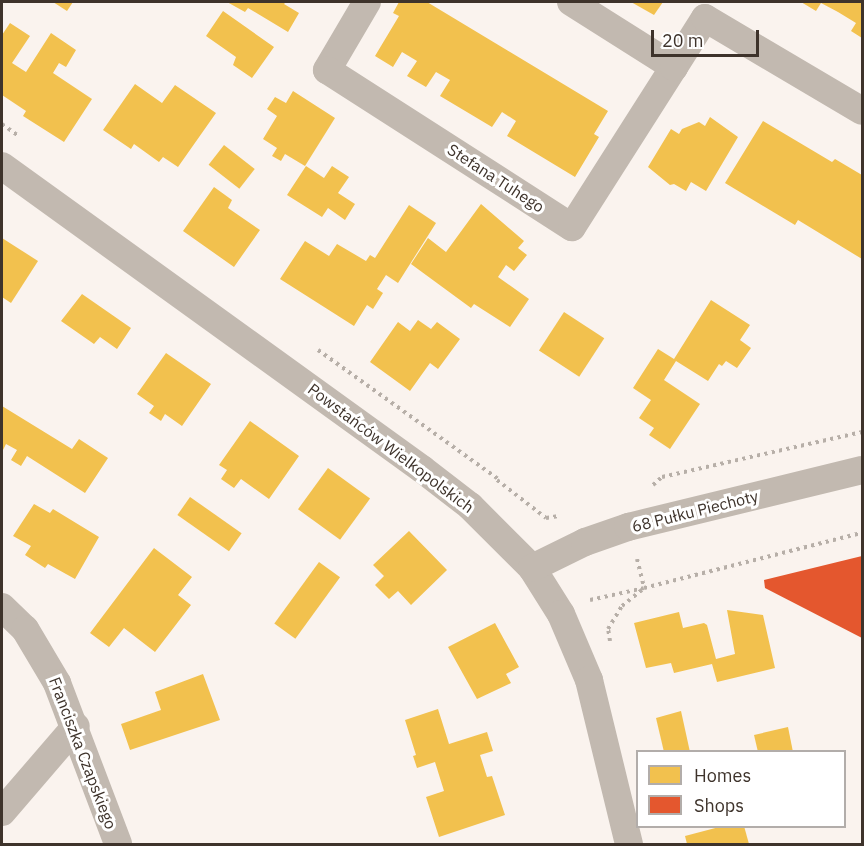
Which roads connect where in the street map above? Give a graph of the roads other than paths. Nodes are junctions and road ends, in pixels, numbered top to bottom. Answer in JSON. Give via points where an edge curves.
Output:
{"nodes":[{"id":1,"x":367,"y":2,"type":"edge"},
{"id":2,"x":571,"y":2,"type":"edge"},
{"id":3,"x":710,"y":10,"type":"edge"},
{"id":4,"x":674,"y":67,"type":"junction"},
{"id":5,"x":862,"y":111,"type":"edge"},
{"id":6,"x":2,"y":166,"type":"edge"},
{"id":7,"x":862,"y":470,"type":"edge"},
{"id":8,"x":532,"y":568,"type":"junction"},
{"id":9,"x":2,"y":607,"type":"edge"},
{"id":10,"x":76,"y":726,"type":"junction"},
{"id":11,"x":2,"y":812,"type":"edge"},
{"id":12,"x":118,"y":844,"type":"edge"},
{"id":13,"x":629,"y":844,"type":"edge"}],
"edges":[{"from":1,"to":4,"type":"street","name":"Stefana Tuhego","via":[[327,70],[572,227]]},
{"from":2,"to":4,"type":"street"},
{"from":3,"to":4,"type":"street"},
{"from":3,"to":5,"type":"street"},
{"from":6,"to":8,"type":"street","name":"Powstańców Wielkopolskich","via":[[422,469],[470,506]]},
{"from":7,"to":8,"type":"street","name":"68 Pułku Piechoty","via":[[628,527],[585,542]]},
{"from":8,"to":13,"type":"street","name":"Powstańców Wielkopolskich","via":[[561,614],[589,680]]},
{"from":9,"to":10,"type":"street","name":"Franciszka Czapskiego","via":[[39,649]]},
{"from":10,"to":11,"type":"street"},
{"from":10,"to":12,"type":"street","name":"Franciszka Czapskiego"}]}
